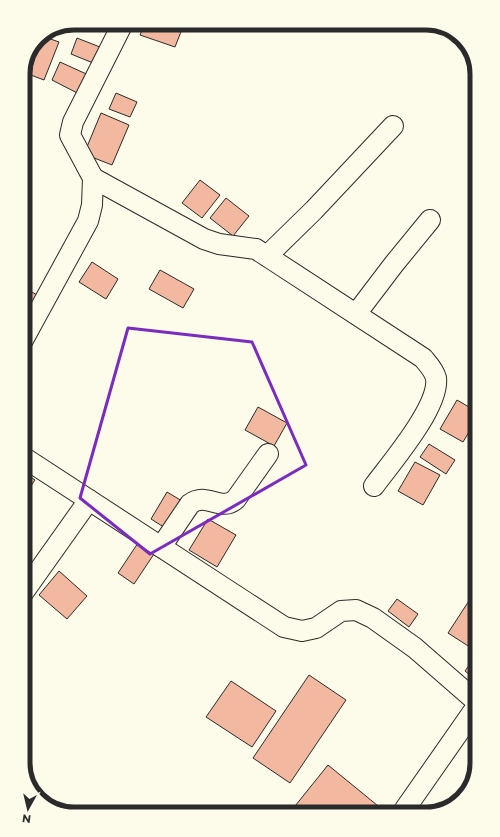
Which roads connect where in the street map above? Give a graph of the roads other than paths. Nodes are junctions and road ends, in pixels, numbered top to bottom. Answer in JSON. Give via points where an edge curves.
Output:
{"nodes":[{"id":1,"x":119,"y":30,"type":"edge"},
{"id":2,"x":393,"y":126,"type":"dead end"},
{"id":3,"x":93,"y":178,"type":"junction"},
{"id":4,"x":430,"y":220,"type":"dead end"},
{"id":5,"x":267,"y":256,"type":"junction"},
{"id":6,"x":356,"y":314,"type":"junction"},
{"id":7,"x":30,"y":327,"type":"edge"},
{"id":8,"x":268,"y":454,"type":"dead end"},
{"id":9,"x":30,"y":462,"type":"edge"},
{"id":10,"x":374,"y":486,"type":"dead end"},
{"id":11,"x":89,"y":500,"type":"junction"},
{"id":12,"x":161,"y":547,"type":"junction"},
{"id":13,"x":30,"y":584,"type":"edge"},
{"id":14,"x":470,"y":696,"type":"edge"},
{"id":15,"x":470,"y":716,"type":"edge"},
{"id":16,"x":406,"y":807,"type":"edge"}],
"edges":[{"from":1,"to":3,"type":"street","via":[[73,122],[70,135]]},
{"from":2,"to":5,"type":"street"},
{"from":3,"to":5,"type":"street","via":[[204,239],[219,244],[256,249]]},
{"from":3,"to":7,"type":"street","via":[[92,205],[88,221]]},
{"from":4,"to":6,"type":"street"},
{"from":5,"to":6,"type":"street"},
{"from":6,"to":10,"type":"street","via":[[423,358],[436,377],[434,395],[428,410]]},
{"from":8,"to":12,"type":"street","via":[[231,504],[197,499],[190,504]]},
{"from":9,"to":11,"type":"street"},
{"from":11,"to":12,"type":"street"},
{"from":11,"to":13,"type":"street"},
{"from":12,"to":14,"type":"street","via":[[284,627],[302,631],[316,628],[341,611],[356,610],[373,618],[415,648]]},
{"from":15,"to":16,"type":"street"}]}
